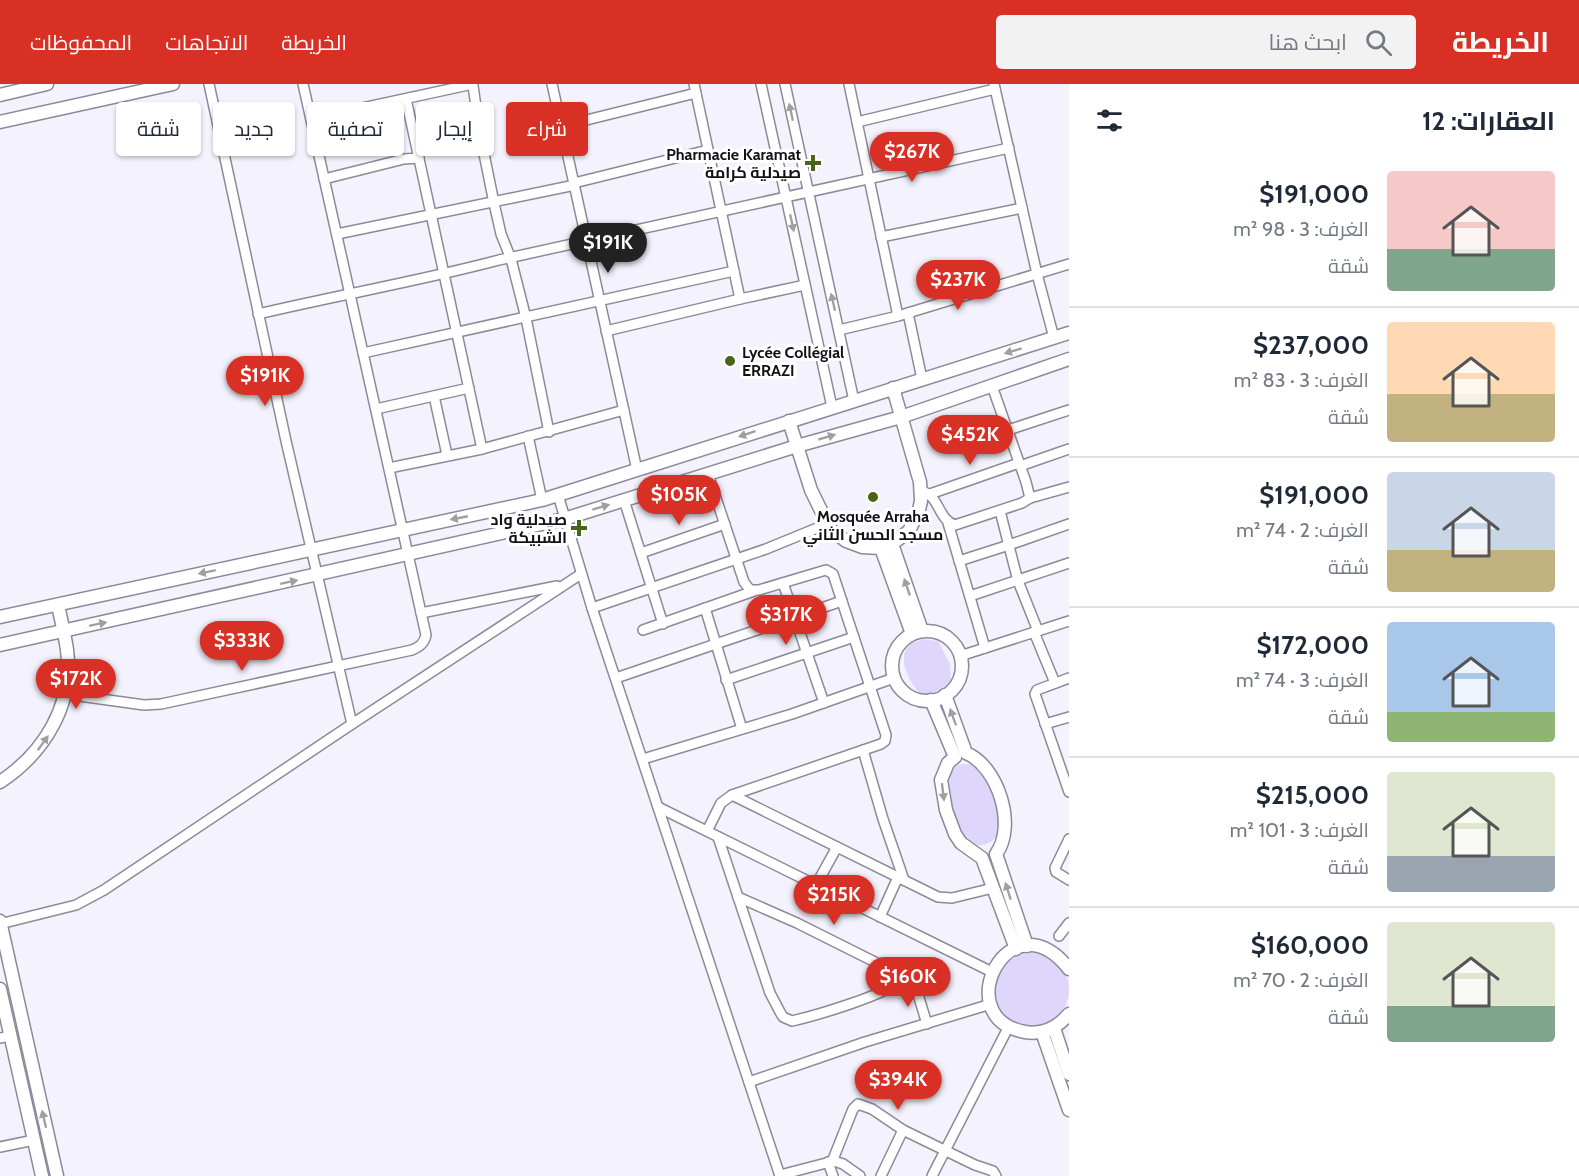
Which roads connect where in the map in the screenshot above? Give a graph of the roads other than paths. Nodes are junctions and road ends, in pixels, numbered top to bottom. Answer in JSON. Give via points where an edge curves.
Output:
{"nodes":[{"id":1,"x":48,"y":84,"type":"edge"},
{"id":2,"x":173,"y":84,"type":"edge"},
{"id":3,"x":209,"y":84,"type":"edge"},
{"id":4,"x":303,"y":84,"type":"edge"},
{"id":5,"x":474,"y":84,"type":"edge"},
{"id":6,"x":552,"y":84,"type":"edge"},
{"id":7,"x":761,"y":84,"type":"edge"},
{"id":8,"x":785,"y":84,"type":"edge"},
{"id":9,"x":849,"y":84,"type":"edge"},
{"id":10,"x":995,"y":87,"type":"edge"},
{"id":11,"x":695,"y":88,"type":"edge"},
{"id":12,"x":0,"y":95,"type":"edge"},
{"id":13,"x":406,"y":99,"type":"junction"},
{"id":14,"x":307,"y":102,"type":"edge"},
{"id":15,"x":392,"y":102,"type":"edge"},
{"id":16,"x":556,"y":102,"type":"edge"},
{"id":17,"x":588,"y":119,"type":"edge"},
{"id":18,"x":0,"y":122,"type":"edge"},
{"id":19,"x":857,"y":122,"type":"junction"},
{"id":20,"x":1009,"y":148,"type":"junction"},
{"id":21,"x":708,"y":150,"type":"junction"},
{"id":22,"x":319,"y":156,"type":"edge"},
{"id":23,"x":568,"y":156,"type":"edge"},
{"id":24,"x":419,"y":158,"type":"junction"},
{"id":25,"x":324,"y":179,"type":"junction"},
{"id":26,"x":869,"y":180,"type":"junction"},
{"id":27,"x":574,"y":184,"type":"junction"},
{"id":28,"x":808,"y":193,"type":"junction"},
{"id":29,"x":786,"y":197,"type":"junction"},
{"id":30,"x":494,"y":203,"type":"junction"},
{"id":31,"x":1022,"y":208,"type":"junction"},
{"id":32,"x":721,"y":211,"type":"junction"},
{"id":33,"x":431,"y":216,"type":"junction"},
{"id":34,"x":337,"y":234,"type":"junction"},
{"id":35,"x":881,"y":237,"type":"junction"},
{"id":36,"x":586,"y":241,"type":"junction"},
{"id":37,"x":511,"y":259,"type":"junction"},
{"id":38,"x":1069,"y":264,"type":"edge"},
{"id":39,"x":734,"y":271,"type":"junction"},
{"id":40,"x":445,"y":274,"type":"junction"},
{"id":41,"x":1037,"y":274,"type":"junction"},
{"id":42,"x":805,"y":285,"type":"junction"},
{"id":43,"x":350,"y":293,"type":"junction"},
{"id":44,"x":740,"y":299,"type":"junction"},
{"id":45,"x":600,"y":302,"type":"junction"},
{"id":46,"x":258,"y":314,"type":"junction"},
{"id":47,"x":903,"y":314,"type":"junction"},
{"id":48,"x":526,"y":318,"type":"junction"},
{"id":49,"x":839,"y":330,"type":"junction"},
{"id":50,"x":606,"y":331,"type":"junction"},
{"id":51,"x":457,"y":332,"type":"junction"},
{"id":52,"x":1069,"y":333,"type":"edge"},
{"id":53,"x":1054,"y":338,"type":"junction"},
{"id":54,"x":363,"y":353,"type":"junction"},
{"id":55,"x":1069,"y":359,"type":"edge"},
{"id":56,"x":922,"y":379,"type":"junction"},
{"id":57,"x":992,"y":386,"type":"junction"},
{"id":58,"x":469,"y":388,"type":"junction"},
{"id":59,"x":893,"y":388,"type":"junction"},
{"id":60,"x":434,"y":396,"type":"junction"},
{"id":61,"x":854,"y":400,"type":"junction"},
{"id":62,"x":832,"y":407,"type":"junction"},
{"id":63,"x":376,"y":410,"type":"junction"},
{"id":64,"x":624,"y":410,"type":"junction"},
{"id":65,"x":1069,"y":410,"type":"edge"},
{"id":66,"x":901,"y":417,"type":"junction"},
{"id":67,"x":789,"y":421,"type":"junction"},
{"id":68,"x":1008,"y":430,"type":"junction"},
{"id":69,"x":549,"y":432,"type":"junction"},
{"id":70,"x":528,"y":436,"type":"junction"},
{"id":71,"x":797,"y":446,"type":"junction"},
{"id":72,"x":482,"y":449,"type":"junction"},
{"id":73,"x":1069,"y":449,"type":"edge"},
{"id":74,"x":447,"y":455,"type":"junction"},
{"id":75,"x":1020,"y":464,"type":"junction"},
{"id":76,"x":389,"y":468,"type":"junction"},
{"id":77,"x":637,"y":470,"type":"junction"},
{"id":78,"x":708,"y":474,"type":"junction"},
{"id":79,"x":1069,"y":487,"type":"edge"},
{"id":80,"x":926,"y":493,"type":"junction"},
{"id":81,"x":558,"y":495,"type":"junction"},
{"id":82,"x":1030,"y":498,"type":"junction"},
{"id":83,"x":542,"y":500,"type":"junction"},
{"id":84,"x":624,"y":500,"type":"junction"},
{"id":85,"x":1000,"y":511,"type":"junction"},
{"id":86,"x":564,"y":519,"type":"junction"},
{"id":87,"x":948,"y":523,"type":"junction"},
{"id":88,"x":725,"y":524,"type":"junction"},
{"id":89,"x":827,"y":524,"type":"junction"},
{"id":90,"x":1069,"y":524,"type":"edge"},
{"id":91,"x":403,"y":529,"type":"junction"},
{"id":92,"x":887,"y":546,"type":"junction"},
{"id":93,"x":1009,"y":546,"type":"junction"},
{"id":94,"x":312,"y":549,"type":"junction"},
{"id":95,"x":641,"y":553,"type":"junction"},
{"id":96,"x":408,"y":555,"type":"junction"},
{"id":97,"x":737,"y":558,"type":"junction"},
{"id":98,"x":959,"y":561,"type":"junction"},
{"id":99,"x":1069,"y":563,"type":"edge"},
{"id":100,"x":581,"y":573,"type":"junction"},
{"id":101,"x":318,"y":575,"type":"junction"},
{"id":102,"x":1018,"y":581,"type":"junction"},
{"id":103,"x":783,"y":583,"type":"junction"},
{"id":104,"x":563,"y":585,"type":"junction"},
{"id":105,"x":651,"y":588,"type":"junction"},
{"id":106,"x":754,"y":591,"type":"junction"},
{"id":107,"x":970,"y":596,"type":"junction"},
{"id":108,"x":842,"y":601,"type":"junction"},
{"id":109,"x":58,"y":605,"type":"junction"},
{"id":110,"x":592,"y":608,"type":"junction"},
{"id":111,"x":705,"y":608,"type":"junction"},
{"id":112,"x":421,"y":613,"type":"junction"},
{"id":113,"x":0,"y":617,"type":"edge"},
{"id":114,"x":795,"y":618,"type":"junction"},
{"id":115,"x":1069,"y":621,"type":"edge"},
{"id":116,"x":663,"y":624,"type":"junction"},
{"id":117,"x":643,"y":630,"type":"dead end"},
{"id":118,"x":64,"y":631,"type":"junction"},
{"id":119,"x":917,"y":632,"type":"junction"},
{"id":120,"x":1036,"y":632,"type":"junction"},
{"id":121,"x":854,"y":637,"type":"junction"},
{"id":122,"x":0,"y":645,"type":"edge"},
{"id":123,"x":715,"y":645,"type":"junction"},
{"id":124,"x":985,"y":648,"type":"junction"},
{"id":125,"x":807,"y":653,"type":"junction"},
{"id":126,"x":960,"y":656,"type":"junction"},
{"id":127,"x":338,"y":665,"type":"junction"},
{"id":128,"x":616,"y":678,"type":"junction"},
{"id":129,"x":894,"y":678,"type":"junction"},
{"id":130,"x":1069,"y":678,"type":"edge"},
{"id":131,"x":726,"y":680,"type":"junction"},
{"id":132,"x":1055,"y":683,"type":"junction"},
{"id":133,"x":870,"y":687,"type":"junction"},
{"id":134,"x":65,"y":694,"type":"junction"},
{"id":135,"x":945,"y":695,"type":"junction"},
{"id":136,"x":931,"y":700,"type":"junction"},
{"id":137,"x":825,"y":703,"type":"junction"},
{"id":138,"x":1069,"y":717,"type":"edge"},
{"id":139,"x":352,"y":724,"type":"junction"},
{"id":140,"x":1045,"y":724,"type":"junction"},
{"id":141,"x":742,"y":729,"type":"junction"},
{"id":142,"x":863,"y":750,"type":"junction"},
{"id":143,"x":960,"y":755,"type":"junction"},
{"id":144,"x":643,"y":759,"type":"junction"},
{"id":145,"x":0,"y":782,"type":"edge"},
{"id":146,"x":1069,"y":792,"type":"edge"},
{"id":147,"x":732,"y":795,"type":"junction"},
{"id":148,"x":658,"y":807,"type":"junction"},
{"id":149,"x":707,"y":831,"type":"junction"},
{"id":150,"x":718,"y":837,"type":"junction"},
{"id":151,"x":1069,"y":839,"type":"edge"},
{"id":152,"x":837,"y":847,"type":"junction"},
{"id":153,"x":996,"y":854,"type":"junction"},
{"id":154,"x":982,"y":858,"type":"junction"},
{"id":155,"x":901,"y":879,"type":"junction"},
{"id":156,"x":1069,"y":880,"type":"edge"},
{"id":157,"x":816,"y":885,"type":"junction"},
{"id":158,"x":993,"y":888,"type":"junction"},
{"id":159,"x":738,"y":897,"type":"junction"},
{"id":160,"x":880,"y":917,"type":"junction"},
{"id":161,"x":0,"y":923,"type":"edge"},
{"id":162,"x":1069,"y":923,"type":"edge"},
{"id":163,"x":1059,"y":936,"type":"dead end"},
{"id":164,"x":1021,"y":948,"type":"junction"},
{"id":165,"x":1069,"y":969,"type":"edge"},
{"id":166,"x":992,"y":972,"type":"junction"},
{"id":167,"x":902,"y":979,"type":"junction"},
{"id":168,"x":0,"y":988,"type":"edge"},
{"id":169,"x":991,"y":1004,"type":"junction"},
{"id":170,"x":1069,"y":1014,"type":"edge"},
{"id":171,"x":927,"y":1024,"type":"junction"},
{"id":172,"x":1009,"y":1026,"type":"junction"},
{"id":173,"x":1048,"y":1030,"type":"junction"},
{"id":174,"x":5,"y":1037,"type":"edge"},
{"id":175,"x":1069,"y":1074,"type":"edge"},
{"id":176,"x":748,"y":1082,"type":"junction"},
{"id":177,"x":1069,"y":1110,"type":"edge"},
{"id":178,"x":903,"y":1130,"type":"junction"},
{"id":179,"x":34,"y":1140,"type":"junction"},
{"id":180,"x":0,"y":1147,"type":"edge"},
{"id":181,"x":945,"y":1149,"type":"junction"},
{"id":182,"x":830,"y":1162,"type":"junction"},
{"id":183,"x":42,"y":1176,"type":"edge"},
{"id":184,"x":57,"y":1176,"type":"edge"},
{"id":185,"x":780,"y":1176,"type":"edge"},
{"id":186,"x":833,"y":1176,"type":"edge"},
{"id":187,"x":860,"y":1176,"type":"edge"},
{"id":188,"x":881,"y":1176,"type":"edge"},
{"id":189,"x":932,"y":1176,"type":"edge"},
{"id":190,"x":996,"y":1176,"type":"edge"}],
"edges":[{"from":1,"to":12,"type":"street"},
{"from":2,"to":18,"type":"street"},
{"from":3,"to":46,"type":"street"},
{"from":4,"to":14,"type":"street"},
{"from":5,"to":13,"type":"street"},
{"from":5,"to":30,"type":"street"},
{"from":6,"to":16,"type":"street"},
{"from":7,"to":29,"type":"street"},
{"from":28,"to":8,"type":"street","one_way":true},
{"from":9,"to":19,"type":"street"},
{"from":10,"to":19,"type":"street"},
{"from":10,"to":20,"type":"street"},
{"from":11,"to":17,"type":"street"},
{"from":11,"to":21,"type":"street"},
{"from":13,"to":15,"type":"street"},
{"from":13,"to":24,"type":"street"},
{"from":19,"to":26,"type":"street"},
{"from":20,"to":26,"type":"street"},
{"from":20,"to":31,"type":"street"},
{"from":21,"to":27,"type":"street"},
{"from":21,"to":32,"type":"street"},
{"from":22,"to":25,"type":"street"},
{"from":23,"to":27,"type":"street"},
{"from":24,"to":25,"type":"street"},
{"from":24,"to":33,"type":"street"},
{"from":25,"to":34,"type":"street"},
{"from":26,"to":28,"type":"street"},
{"from":26,"to":35,"type":"street"},
{"from":27,"to":30,"type":"street"},
{"from":27,"to":36,"type":"street"},
{"from":28,"to":29,"type":"street"},
{"from":49,"to":28,"type":"street","one_way":true},
{"from":29,"to":32,"type":"street"},
{"from":29,"to":42,"type":"street","one_way":true},
{"from":30,"to":33,"type":"street"},
{"from":30,"to":37,"type":"street"},
{"from":31,"to":35,"type":"street"},
{"from":31,"to":41,"type":"street"},
{"from":32,"to":36,"type":"street"},
{"from":32,"to":39,"type":"street"},
{"from":33,"to":34,"type":"street"},
{"from":33,"to":40,"type":"street"},
{"from":34,"to":43,"type":"street"},
{"from":35,"to":47,"type":"street"},
{"from":36,"to":37,"type":"street"},
{"from":36,"to":45,"type":"street"},
{"from":37,"to":40,"type":"street"},
{"from":37,"to":48,"type":"street"},
{"from":38,"to":41,"type":"street"},
{"from":39,"to":44,"type":"street"},
{"from":39,"to":45,"type":"street"},
{"from":40,"to":43,"type":"street"},
{"from":40,"to":51,"type":"street"},
{"from":41,"to":47,"type":"street"},
{"from":41,"to":53,"type":"street"},
{"from":42,"to":44,"type":"street"},
{"from":42,"to":62,"type":"street"},
{"from":43,"to":46,"type":"street"},
{"from":43,"to":54,"type":"street"},
{"from":44,"to":50,"type":"street"},
{"from":45,"to":48,"type":"street"},
{"from":45,"to":50,"type":"street"},
{"from":46,"to":94,"type":"street"},
{"from":47,"to":49,"type":"street"},
{"from":47,"to":56,"type":"street"},
{"from":48,"to":51,"type":"street"},
{"from":48,"to":69,"type":"street"},
{"from":49,"to":61,"type":"street"},
{"from":50,"to":64,"type":"street"},
{"from":51,"to":54,"type":"street"},
{"from":51,"to":58,"type":"street"},
{"from":52,"to":53,"type":"street"},
{"from":53,"to":56,"type":"street","one_way":true},
{"from":54,"to":63,"type":"street"},
{"from":55,"to":57,"type":"street"},
{"from":56,"to":59,"type":"street"},
{"from":57,"to":66,"type":"street"},
{"from":57,"to":68,"type":"street"},
{"from":58,"to":60,"type":"street"},
{"from":58,"to":72,"type":"street"},
{"from":59,"to":61,"type":"street"},
{"from":59,"to":66,"type":"street"},
{"from":60,"to":63,"type":"street"},
{"from":60,"to":74,"type":"street"},
{"from":61,"to":62,"type":"street"},
{"from":62,"to":67,"type":"street"},
{"from":63,"to":76,"type":"street"},
{"from":64,"to":69,"type":"street"},
{"from":64,"to":77,"type":"street"},
{"from":65,"to":68,"type":"street"},
{"from":71,"to":66,"type":"street","one_way":true},
{"from":66,"to":80,"type":"street"},
{"from":67,"to":71,"type":"street"},
{"from":67,"to":77,"type":"street","one_way":true},
{"from":68,"to":75,"type":"street"},
{"from":69,"to":70,"type":"street"},
{"from":70,"to":72,"type":"street"},
{"from":70,"to":83,"type":"street"},
{"from":71,"to":78,"type":"street"},
{"from":71,"to":89,"type":"street"},
{"from":72,"to":74,"type":"street"},
{"from":73,"to":75,"type":"street"},
{"from":74,"to":76,"type":"street"},
{"from":75,"to":80,"type":"street"},
{"from":75,"to":82,"type":"street"},
{"from":76,"to":91,"type":"street"},
{"from":77,"to":81,"type":"street"},
{"from":78,"to":84,"type":"street"},
{"from":78,"to":88,"type":"street"},
{"from":79,"to":82,"type":"street"},
{"from":80,"to":87,"type":"street"},
{"from":80,"to":92,"type":"street","via":[[909,531]]},
{"from":81,"to":83,"type":"street"},
{"from":81,"to":86,"type":"street"},
{"from":82,"to":85,"type":"street"},
{"from":83,"to":91,"type":"street","one_way":true},
{"from":86,"to":84,"type":"street","one_way":true},
{"from":84,"to":95,"type":"street"},
{"from":85,"to":87,"type":"street","via":[[965,523]]},
{"from":85,"to":93,"type":"street"},
{"from":86,"to":96,"type":"street"},
{"from":86,"to":100,"type":"street"},
{"from":87,"to":98,"type":"street"},
{"from":88,"to":95,"type":"street"},
{"from":88,"to":97,"type":"street"},
{"from":89,"to":92,"type":"street","via":[[837,535],[862,547]]},
{"from":89,"to":97,"type":"street"},
{"from":90,"to":93,"type":"street"},
{"from":91,"to":94,"type":"street"},
{"from":91,"to":96,"type":"street"},
{"from":92,"to":119,"type":"street"},
{"from":93,"to":98,"type":"street"},
{"from":93,"to":102,"type":"street"},
{"from":94,"to":101,"type":"street"},
{"from":94,"to":109,"type":"street","one_way":true},
{"from":95,"to":105,"type":"street"},
{"from":96,"to":101,"type":"street"},
{"from":96,"to":112,"type":"street"},
{"from":97,"to":105,"type":"street"},
{"from":97,"to":106,"type":"street","via":[[747,587]]},
{"from":98,"to":107,"type":"street"},
{"from":99,"to":102,"type":"street"},
{"from":100,"to":104,"type":"street"},
{"from":100,"to":110,"type":"street"},
{"from":118,"to":101,"type":"street","one_way":true},
{"from":101,"to":127,"type":"street"},
{"from":102,"to":107,"type":"street"},
{"from":102,"to":120,"type":"street"},
{"from":103,"to":106,"type":"street"},
{"from":103,"to":108,"type":"street","via":[[828,570]]},
{"from":103,"to":114,"type":"street"},
{"from":104,"to":112,"type":"street"},
{"from":104,"to":139,"type":"street"},
{"from":105,"to":110,"type":"street"},
{"from":105,"to":116,"type":"street"},
{"from":106,"to":111,"type":"street"},
{"from":107,"to":124,"type":"street"},
{"from":108,"to":114,"type":"street"},
{"from":108,"to":121,"type":"street"},
{"from":109,"to":113,"type":"street"},
{"from":109,"to":118,"type":"street"},
{"from":110,"to":128,"type":"street"},
{"from":111,"to":116,"type":"street"},
{"from":111,"to":123,"type":"street"},
{"from":112,"to":127,"type":"street","via":[[426,635],[419,647]]},
{"from":114,"to":123,"type":"street"},
{"from":114,"to":125,"type":"street"},
{"from":115,"to":120,"type":"street"},
{"from":116,"to":117,"type":"street"},
{"from":118,"to":122,"type":"street"},
{"from":118,"to":134,"type":"street","via":[[68,652]]},
{"from":119,"to":126,"type":"street","via":[[932,631],[950,639]]},
{"from":119,"to":129,"type":"street","via":[[896,648],[892,657]]},
{"from":120,"to":124,"type":"street"},
{"from":120,"to":132,"type":"street"},
{"from":121,"to":125,"type":"street"},
{"from":121,"to":133,"type":"street"},
{"from":123,"to":128,"type":"street"},
{"from":123,"to":131,"type":"street"},
{"from":124,"to":126,"type":"street"},
{"from":125,"to":131,"type":"street"},
{"from":125,"to":137,"type":"street"},
{"from":126,"to":135,"type":"street","via":[[959,678]]},
{"from":127,"to":134,"type":"street","via":[[161,704]]},
{"from":127,"to":139,"type":"street"},
{"from":128,"to":144,"type":"street"},
{"from":129,"to":133,"type":"street"},
{"from":129,"to":136,"type":"street","via":[[909,696]]},
{"from":130,"to":132,"type":"street"},
{"from":131,"to":141,"type":"street"},
{"from":132,"to":140,"type":"street","via":[[1036,691]]},
{"from":133,"to":137,"type":"street"},
{"from":133,"to":142,"type":"street","via":[[886,739]]},
{"from":145,"to":134,"type":"street","one_way":true,"via":[[34,755],[48,736]]},
{"from":135,"to":136,"type":"street"},
{"from":143,"to":135,"type":"street","one_way":true},
{"from":136,"to":143,"type":"street"},
{"from":137,"to":141,"type":"street"},
{"from":138,"to":140,"type":"street"},
{"from":139,"to":161,"type":"street","via":[[89,899],[57,911]]},
{"from":140,"to":146,"type":"street"},
{"from":141,"to":144,"type":"street"},
{"from":142,"to":147,"type":"street"},
{"from":142,"to":155,"type":"street"},
{"from":143,"to":153,"type":"street","via":[[975,758],[988,770],[1002,805],[1005,835]]},
{"from":143,"to":154,"type":"street","one_way":true,"via":[[948,763],[941,780],[946,810],[961,843]]},
{"from":144,"to":148,"type":"street"},
{"from":147,"to":149,"type":"street","via":[[721,803]]},
{"from":147,"to":152,"type":"street"},
{"from":148,"to":149,"type":"street"},
{"from":148,"to":176,"type":"street"},
{"from":149,"to":150,"type":"street"},
{"from":150,"to":157,"type":"street"},
{"from":150,"to":159,"type":"street"},
{"from":151,"to":156,"type":"street","via":[[1055,868]]},
{"from":152,"to":155,"type":"street"},
{"from":152,"to":157,"type":"street"},
{"from":153,"to":154,"type":"street"},
{"from":164,"to":153,"type":"street","one_way":true},
{"from":154,"to":158,"type":"street"},
{"from":155,"to":158,"type":"street","via":[[946,898]]},
{"from":155,"to":160,"type":"street"},
{"from":157,"to":160,"type":"street"},
{"from":158,"to":164,"type":"street"},
{"from":159,"to":167,"type":"street","via":[[868,958]]},
{"from":159,"to":167,"type":"street","via":[[770,993],[789,1020],[878,994]]},
{"from":160,"to":166,"type":"street"},
{"from":184,"to":161,"type":"street","one_way":true},
{"from":162,"to":163,"type":"street"},
{"from":164,"to":165,"type":"street","via":[[1035,945],[1060,958]]},
{"from":164,"to":166,"type":"street","via":[[1006,954]]},
{"from":166,"to":169,"type":"street","via":[[988,991]]},
{"from":167,"to":171,"type":"street","via":[[915,985]]},
{"from":168,"to":174,"type":"street"},
{"from":169,"to":171,"type":"street"},
{"from":169,"to":172,"type":"street"},
{"from":170,"to":173,"type":"street"},
{"from":171,"to":176,"type":"street"},
{"from":172,"to":173,"type":"street","via":[[1031,1033]]},
{"from":172,"to":181,"type":"street"},
{"from":173,"to":175,"type":"street"},
{"from":173,"to":177,"type":"street"},
{"from":174,"to":179,"type":"street"},
{"from":176,"to":185,"type":"street"},
{"from":178,"to":181,"type":"street"},
{"from":178,"to":182,"type":"street","via":[[858,1104]]},
{"from":178,"to":188,"type":"street"},
{"from":179,"to":180,"type":"street"},
{"from":179,"to":183,"type":"street"},
{"from":181,"to":189,"type":"street"},
{"from":181,"to":190,"type":"street","via":[[993,1171]]},
{"from":182,"to":185,"type":"street"},
{"from":182,"to":186,"type":"street"},
{"from":182,"to":187,"type":"street","via":[[843,1164]]}]}
